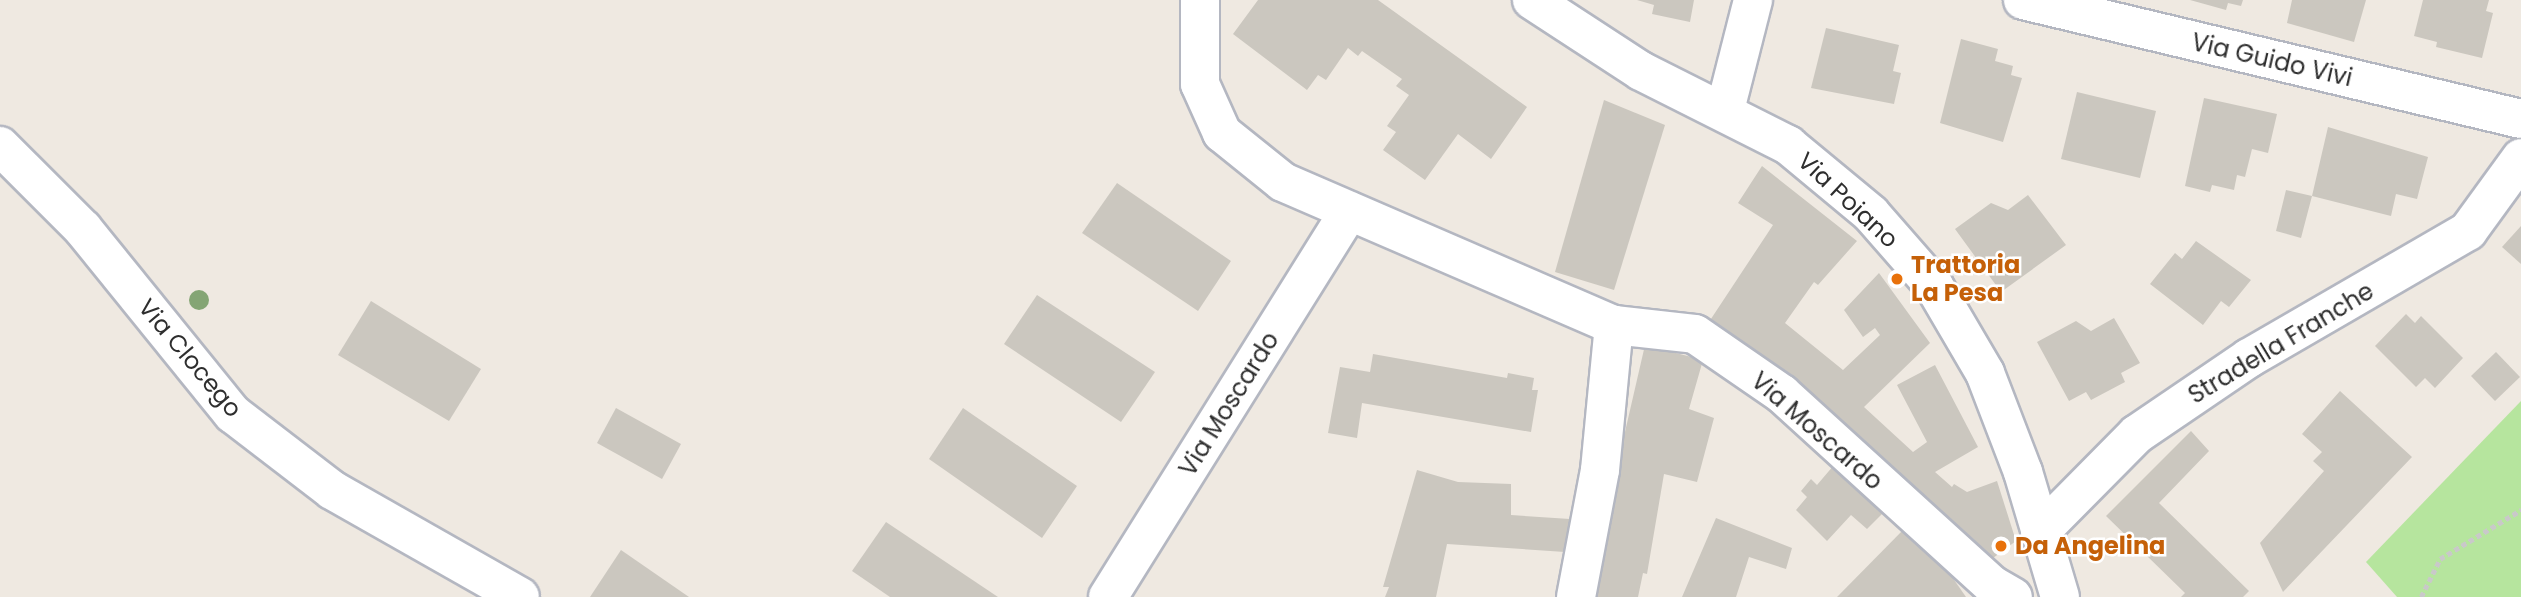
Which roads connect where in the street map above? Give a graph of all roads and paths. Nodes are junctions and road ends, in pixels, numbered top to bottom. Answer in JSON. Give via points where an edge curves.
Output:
{"nodes":[{"id":1,"x":1200,"y":0,"type":"edge"},
{"id":2,"x":1532,"y":0,"type":"edge"},
{"id":3,"x":1753,"y":0,"type":"edge"},
{"id":4,"x":2023,"y":0,"type":"edge"},
{"id":5,"x":1725,"y":110,"type":"junction"},
{"id":6,"x":2521,"y":119,"type":"edge"},
{"id":7,"x":0,"y":146,"type":"edge"},
{"id":8,"x":2521,"y":158,"type":"edge"},
{"id":9,"x":1349,"y":211,"type":"junction"},
{"id":10,"x":1614,"y":325,"type":"junction"},
{"id":11,"x":2521,"y":510,"type":"edge"},
{"id":12,"x":2040,"y":532,"type":"junction"},
{"id":13,"x":2002,"y":591,"type":"edge"},
{"id":14,"x":520,"y":597,"type":"edge"},
{"id":15,"x":1108,"y":597,"type":"edge"},
{"id":16,"x":1576,"y":597,"type":"edge"},
{"id":17,"x":2060,"y":597,"type":"edge"},
{"id":18,"x":2421,"y":597,"type":"edge"}],
"edges":[{"from":1,"to":9,"type":"street","name":"Via Moscardo","via":[[1200,84],[1222,133],[1283,182]]},
{"from":2,"to":5,"type":"street","name":"Via Poiano","via":[[1641,71]]},
{"from":3,"to":5,"type":"street"},
{"from":4,"to":6,"type":"street","name":"Via Guido Vivi"},
{"from":5,"to":12,"type":"street","name":"Via Poiano","via":[[1788,145],[1871,214],[1934,286],[1984,373]]},
{"from":7,"to":14,"type":"street","name":"Via Clocego","via":[[83,229],[233,414],[332,490]]},
{"from":8,"to":12,"type":"street","name":"Stradella Franche","via":[[2468,231],[2249,358],[2137,434]]},
{"from":9,"to":10,"type":"street","name":"Via Moscardo"},
{"from":9,"to":15,"type":"street","name":"Via Moscardo"},
{"from":10,"to":13,"type":"street","name":"Via Moscardo","via":[[1695,334],[1771,386]]},
{"from":10,"to":16,"type":"street","via":[[1600,470]]},
{"from":11,"to":18,"type":"path","via":[[2440,559]]},
{"from":12,"to":17,"type":"street","name":"Via Poiano"}]}
